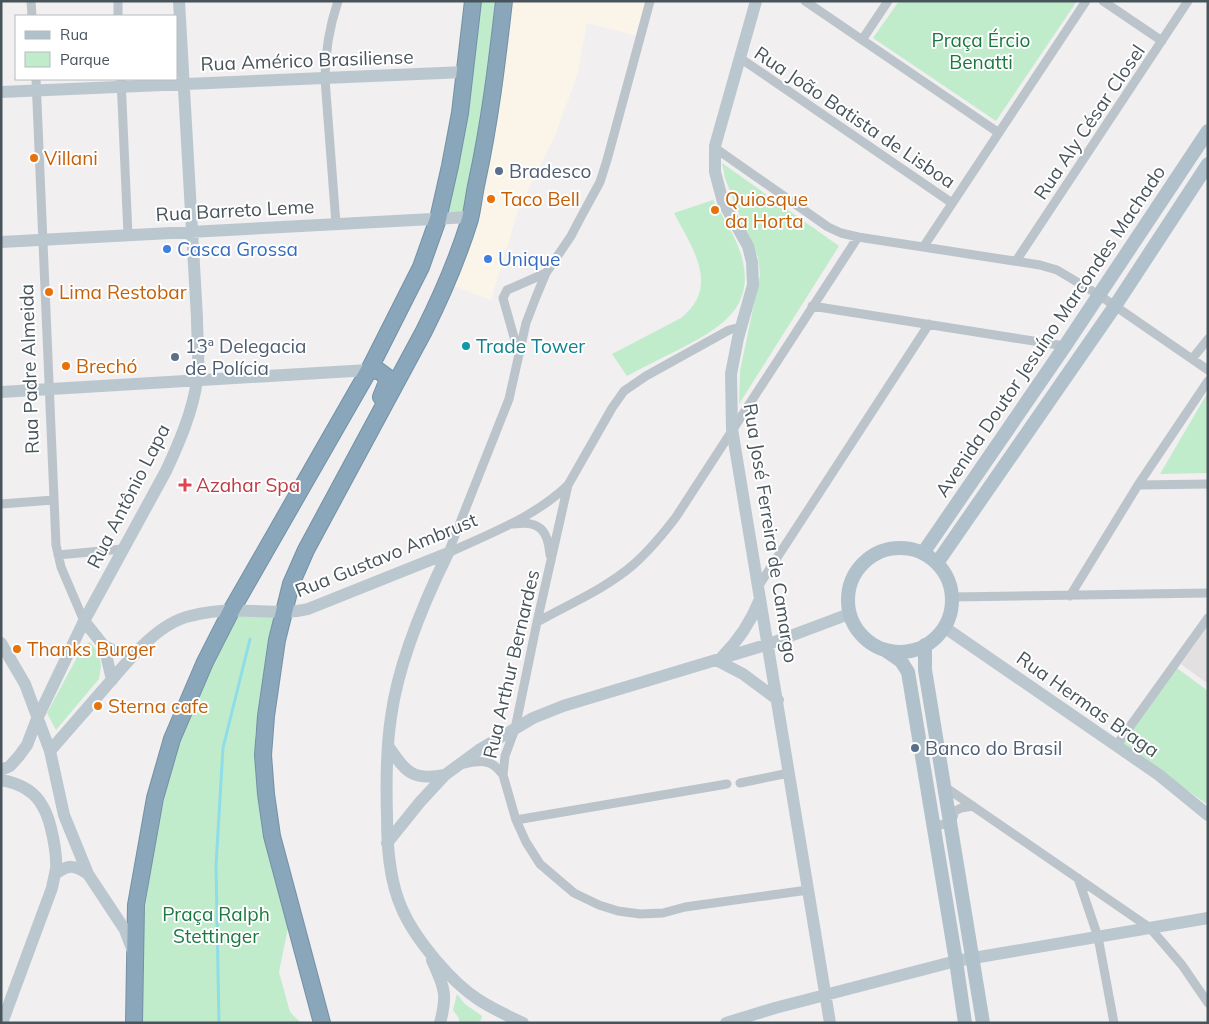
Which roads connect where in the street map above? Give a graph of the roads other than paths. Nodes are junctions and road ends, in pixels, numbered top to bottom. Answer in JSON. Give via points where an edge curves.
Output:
{"nodes":[{"id":1,"x":31,"y":1,"type":"edge"},
{"id":2,"x":118,"y":1,"type":"edge"},
{"id":3,"x":179,"y":1,"type":"edge"},
{"id":4,"x":338,"y":1,"type":"edge"},
{"id":5,"x":473,"y":1,"type":"edge"},
{"id":6,"x":504,"y":1,"type":"edge"},
{"id":7,"x":650,"y":1,"type":"edge"},
{"id":8,"x":756,"y":1,"type":"edge"},
{"id":9,"x":805,"y":1,"type":"edge"},
{"id":10,"x":888,"y":1,"type":"edge"},
{"id":11,"x":1086,"y":1,"type":"edge"},
{"id":12,"x":1103,"y":1,"type":"edge"},
{"id":13,"x":1188,"y":1,"type":"edge"},
{"id":14,"x":32,"y":15,"type":"edge"},
{"id":15,"x":118,"y":15,"type":"edge"},
{"id":16,"x":862,"y":40,"type":"junction"},
{"id":17,"x":1162,"y":41,"type":"junction"},
{"id":18,"x":740,"y":58,"type":"junction"},
{"id":19,"x":465,"y":72,"type":"junction"},
{"id":20,"x":325,"y":79,"type":"junction"},
{"id":21,"x":121,"y":83,"type":"edge"},
{"id":22,"x":184,"y":84,"type":"junction"},
{"id":23,"x":36,"y":85,"type":"edge"},
{"id":24,"x":1,"y":92,"type":"edge"},
{"id":25,"x":1208,"y":131,"type":"edge"},
{"id":26,"x":999,"y":133,"type":"junction"},
{"id":27,"x":715,"y":148,"type":"junction"},
{"id":28,"x":1208,"y":164,"type":"edge"},
{"id":29,"x":952,"y":203,"type":"junction"},
{"id":30,"x":470,"y":217,"type":"junction"},
{"id":31,"x":438,"y":219,"type":"junction"},
{"id":32,"x":336,"y":224,"type":"junction"},
{"id":33,"x":192,"y":231,"type":"junction"},
{"id":34,"x":128,"y":235,"type":"junction"},
{"id":35,"x":858,"y":237,"type":"junction"},
{"id":36,"x":43,"y":241,"type":"junction"},
{"id":37,"x":1,"y":242,"type":"edge"},
{"id":38,"x":924,"y":246,"type":"junction"},
{"id":39,"x":1016,"y":261,"type":"junction"},
{"id":40,"x":546,"y":273,"type":"junction"},
{"id":41,"x":1099,"y":295,"type":"junction"},
{"id":42,"x":812,"y":306,"type":"junction"},
{"id":43,"x":1115,"y":306,"type":"junction"},
{"id":44,"x":929,"y":324,"type":"junction"},
{"id":45,"x":741,"y":327,"type":"junction"},
{"id":46,"x":1208,"y":339,"type":"edge"},
{"id":47,"x":1065,"y":346,"type":"junction"},
{"id":48,"x":519,"y":357,"type":"junction"},
{"id":49,"x":1192,"y":359,"type":"junction"},
{"id":50,"x":369,"y":370,"type":"junction"},
{"id":51,"x":1208,"y":370,"type":"edge"},
{"id":52,"x":197,"y":380,"type":"junction"},
{"id":53,"x":1208,"y":381,"type":"edge"},
{"id":54,"x":49,"y":390,"type":"junction"},
{"id":55,"x":1,"y":392,"type":"edge"},
{"id":56,"x":732,"y":428,"type":"junction"},
{"id":57,"x":359,"y":452,"type":"junction"},
{"id":58,"x":1208,"y":484,"type":"edge"},
{"id":59,"x":568,"y":485,"type":"junction"},
{"id":60,"x":1138,"y":485,"type":"junction"},
{"id":61,"x":54,"y":500,"type":"junction"},
{"id":62,"x":1,"y":504,"type":"edge"},
{"id":63,"x":509,"y":525,"type":"junction"},
{"id":64,"x":123,"y":549,"type":"junction"},
{"id":65,"x":448,"y":553,"type":"junction"},
{"id":66,"x":923,"y":553,"type":"junction"},
{"id":67,"x":58,"y":555,"type":"junction"},
{"id":68,"x":550,"y":564,"type":"junction"},
{"id":69,"x":937,"y":564,"type":"junction"},
{"id":70,"x":759,"y":593,"type":"junction"},
{"id":71,"x":1208,"y":593,"type":"edge"},
{"id":72,"x":1070,"y":596,"type":"junction"},
{"id":73,"x":952,"y":597,"type":"junction"},
{"id":74,"x":231,"y":611,"type":"junction"},
{"id":75,"x":283,"y":612,"type":"junction"},
{"id":76,"x":849,"y":614,"type":"junction"},
{"id":77,"x":1208,"y":618,"type":"edge"},
{"id":78,"x":84,"y":621,"type":"junction"},
{"id":79,"x":537,"y":622,"type":"junction"},
{"id":80,"x":944,"y":627,"type":"junction"},
{"id":81,"x":1,"y":643,"type":"edge"},
{"id":82,"x":769,"y":644,"type":"junction"},
{"id":83,"x":104,"y":646,"type":"junction"},
{"id":84,"x":924,"y":646,"type":"junction"},
{"id":85,"x":885,"y":650,"type":"junction"},
{"id":86,"x":137,"y":651,"type":"junction"},
{"id":87,"x":718,"y":659,"type":"junction"},
{"id":88,"x":112,"y":680,"type":"junction"},
{"id":89,"x":778,"y":700,"type":"junction"},
{"id":90,"x":37,"y":719,"type":"junction"},
{"id":91,"x":516,"y":729,"type":"junction"},
{"id":92,"x":388,"y":746,"type":"junction"},
{"id":93,"x":1116,"y":746,"type":"junction"},
{"id":94,"x":50,"y":751,"type":"junction"},
{"id":95,"x":462,"y":764,"type":"junction"},
{"id":96,"x":1,"y":770,"type":"edge"},
{"id":97,"x":789,"y":773,"type":"junction"},
{"id":98,"x":445,"y":775,"type":"junction"},
{"id":99,"x":503,"y":775,"type":"junction"},
{"id":100,"x":1,"y":780,"type":"edge"},
{"id":101,"x":740,"y":783,"type":"dead end"},
{"id":102,"x":727,"y":784,"type":"dead end"},
{"id":103,"x":944,"y":787,"type":"junction"},
{"id":104,"x":58,"y":791,"type":"junction"},
{"id":105,"x":43,"y":806,"type":"junction"},
{"id":106,"x":974,"y":806,"type":"junction"},
{"id":107,"x":1208,"y":815,"type":"edge"},
{"id":108,"x":516,"y":820,"type":"junction"},
{"id":109,"x":950,"y":823,"type":"junction"},
{"id":110,"x":934,"y":826,"type":"junction"},
{"id":111,"x":387,"y":843,"type":"junction"},
{"id":112,"x":55,"y":874,"type":"junction"},
{"id":113,"x":88,"y":874,"type":"junction"},
{"id":114,"x":1078,"y":878,"type":"junction"},
{"id":115,"x":960,"y":881,"type":"junction"},
{"id":116,"x":943,"y":884,"type":"junction"},
{"id":117,"x":808,"y":890,"type":"junction"},
{"id":118,"x":1208,"y":918,"type":"edge"},
{"id":119,"x":1150,"y":928,"type":"junction"},
{"id":120,"x":1098,"y":937,"type":"junction"},
{"id":121,"x":430,"y":953,"type":"junction"},
{"id":122,"x":136,"y":959,"type":"junction"},
{"id":123,"x":974,"y":959,"type":"junction"},
{"id":124,"x":956,"y":962,"type":"junction"},
{"id":125,"x":825,"y":995,"type":"junction"},
{"id":126,"x":1208,"y":1004,"type":"edge"},
{"id":127,"x":2,"y":1023,"type":"edge"},
{"id":128,"x":134,"y":1023,"type":"edge"},
{"id":129,"x":322,"y":1023,"type":"edge"},
{"id":130,"x":440,"y":1023,"type":"edge"},
{"id":131,"x":523,"y":1023,"type":"edge"},
{"id":132,"x":726,"y":1023,"type":"edge"},
{"id":133,"x":830,"y":1023,"type":"edge"},
{"id":134,"x":965,"y":1023,"type":"edge"},
{"id":135,"x":983,"y":1023,"type":"edge"},
{"id":136,"x":1114,"y":1023,"type":"edge"}],
"edges":[{"from":1,"to":14,"type":"street"},
{"from":2,"to":15,"type":"street"},
{"from":3,"to":22,"type":"street","name":"Rua Antônio Lapa"},
{"from":4,"to":20,"type":"street","via":[[327,40]]},
{"from":5,"to":19,"type":"highway"},
{"from":6,"to":30,"type":"highway","via":[[492,104]]},
{"from":7,"to":40,"type":"street","via":[[600,182],[571,236]]},
{"from":8,"to":18,"type":"street","name":"Rua José Ferreira de Camargo"},
{"from":9,"to":16,"type":"street"},
{"from":10,"to":16,"type":"street"},
{"from":11,"to":26,"type":"street"},
{"from":12,"to":17,"type":"street"},
{"from":13,"to":17,"type":"street","name":"Rua Aly César Closel"},
{"from":16,"to":26,"type":"street"},
{"from":17,"to":39,"type":"street","name":"Rua Aly César Closel"},
{"from":18,"to":27,"type":"street","name":"Rua José Ferreira de Camargo"},
{"from":18,"to":29,"type":"street","name":"Rua João Batista de Lisboa"},
{"from":19,"to":20,"type":"street","name":"Rua Américo Brasiliense"},
{"from":19,"to":31,"type":"highway","via":[[460,114]]},
{"from":20,"to":22,"type":"street","name":"Rua Américo Brasiliense"},
{"from":20,"to":32,"type":"street"},
{"from":21,"to":22,"type":"street","name":"Rua Américo Brasiliense"},
{"from":21,"to":23,"type":"street","name":"Rua Américo Brasiliense"},
{"from":21,"to":34,"type":"street"},
{"from":22,"to":33,"type":"street","name":"Rua Antônio Lapa"},
{"from":23,"to":24,"type":"street","name":"Rua Américo Brasiliense"},
{"from":23,"to":36,"type":"street","name":"Rua Padre Almeida"},
{"from":25,"to":41,"type":"main road","name":"Avenida Doutor Jesuíno Marcondes Machado"},
{"from":26,"to":29,"type":"street"},
{"from":27,"to":35,"type":"street","via":[[828,227]]},
{"from":27,"to":45,"type":"street","name":"Rua José Ferreira de Camargo","via":[[715,172],[723,202],[748,246],[752,262],[752,285]]},
{"from":28,"to":43,"type":"main road","name":"Avenida Doutor Jesuíno Marcondes Machado"},
{"from":29,"to":38,"type":"street"},
{"from":30,"to":31,"type":"street","name":"Rua Barreto Leme"},
{"from":30,"to":57,"type":"highway","via":[[441,296]]},
{"from":31,"to":32,"type":"street","name":"Rua Barreto Leme"},
{"from":31,"to":50,"type":"highway","via":[[408,296]]},
{"from":32,"to":33,"type":"street","name":"Rua Barreto Leme"},
{"from":33,"to":34,"type":"street","name":"Rua Barreto Leme"},
{"from":33,"to":52,"type":"street","name":"Rua Antônio Lapa"},
{"from":34,"to":36,"type":"street","name":"Rua Barreto Leme"},
{"from":35,"to":38,"type":"street"},
{"from":35,"to":42,"type":"street"},
{"from":36,"to":37,"type":"street","name":"Rua Barreto Leme"},
{"from":36,"to":54,"type":"street","name":"Rua Padre Almeida"},
{"from":38,"to":39,"type":"street"},
{"from":39,"to":41,"type":"street","via":[[1057,270]]},
{"from":40,"to":48,"type":"street","via":[[526,322]]},
{"from":40,"to":48,"type":"street","via":[[507,290],[503,298]]},
{"from":41,"to":43,"type":"street"},
{"from":41,"to":47,"type":"main road","name":"Avenida Doutor Jesuíno Marcondes Machado"},
{"from":42,"to":44,"type":"street"},
{"from":42,"to":56,"type":"street"},
{"from":43,"to":49,"type":"street"},
{"from":43,"to":69,"type":"main road","name":"Avenida Doutor Jesuíno Marcondes Machado"},
{"from":44,"to":47,"type":"street"},
{"from":44,"to":70,"type":"street"},
{"from":45,"to":56,"type":"street","name":"Rua José Ferreira de Camargo","via":[[731,374]]},
{"from":45,"to":59,"type":"street","name":"Rua Arthur Bernardes","via":[[729,330],[624,391]]},
{"from":46,"to":49,"type":"street"},
{"from":47,"to":66,"type":"main road","name":"Avenida Doutor Jesuíno Marcondes Machado"},
{"from":48,"to":65,"type":"street","via":[[509,399]]},
{"from":49,"to":51,"type":"street"},
{"from":50,"to":52,"type":"street"},
{"from":50,"to":57,"type":"highway","via":[[384,373],[387,382]]},
{"from":50,"to":74,"type":"highway"},
{"from":52,"to":54,"type":"street"},
{"from":52,"to":64,"type":"street","name":"Rua Antônio Lapa","via":[[175,451]]},
{"from":53,"to":60,"type":"street"},
{"from":54,"to":55,"type":"street"},
{"from":54,"to":61,"type":"street","name":"Rua Padre Almeida"},
{"from":56,"to":70,"type":"street","name":"Rua José Ferreira de Camargo"},
{"from":56,"to":79,"type":"street","via":[[676,516],[633,565],[610,582]]},
{"from":57,"to":75,"type":"highway","via":[[306,550]]},
{"from":58,"to":60,"type":"street"},
{"from":59,"to":63,"type":"street","name":"Rua Gustavo Ambrust","via":[[536,510]]},
{"from":59,"to":68,"type":"street","name":"Rua Arthur Bernardes"},
{"from":60,"to":72,"type":"street"},
{"from":61,"to":62,"type":"street"},
{"from":61,"to":67,"type":"street","name":"Rua Padre Almeida"},
{"from":63,"to":65,"type":"street","name":"Rua Gustavo Ambrust"},
{"from":63,"to":68,"type":"street","via":[[526,522],[541,529],[549,545]]},
{"from":64,"to":67,"type":"street"},
{"from":64,"to":78,"type":"street","name":"Rua Antônio Lapa"},
{"from":65,"to":75,"type":"street","name":"Rua Gustavo Ambrust","via":[[308,610]]},
{"from":65,"to":92,"type":"street","via":[[426,597],[406,658],[391,717]]},
{"from":66,"to":69,"type":"main road"},
{"from":66,"to":76,"type":"main road","via":[[889,548],[866,560],[851,580],[847,597]]},
{"from":67,"to":78,"type":"street","name":"Rua Padre Almeida"},
{"from":68,"to":79,"type":"street","name":"Rua Arthur Bernardes"},
{"from":69,"to":73,"type":"main road","via":[[945,573]]},
{"from":70,"to":82,"type":"street","name":"Rua José Ferreira de Camargo"},
{"from":70,"to":87,"type":"street","via":[[744,632]]},
{"from":71,"to":72,"type":"street"},
{"from":72,"to":73,"type":"street"},
{"from":73,"to":80,"type":"main road"},
{"from":74,"to":75,"type":"street","name":"Rua Gustavo Ambrust"},
{"from":74,"to":86,"type":"street","name":"Rua Gustavo Ambrust","via":[[189,616],[161,631]]},
{"from":74,"to":122,"type":"highway","via":[[172,739],[155,798],[136,904]]},
{"from":75,"to":129,"type":"highway","via":[[266,716],[263,755],[266,794],[278,862]]},
{"from":76,"to":82,"type":"street"},
{"from":76,"to":85,"type":"main road","via":[[857,630]]},
{"from":77,"to":93,"type":"street"},
{"from":78,"to":83,"type":"street","name":"Rua Padre Almeida"},
{"from":78,"to":90,"type":"street","name":"Rua Antônio Lapa"},
{"from":79,"to":91,"type":"street","name":"Rua Arthur Bernardes"},
{"from":80,"to":84,"type":"main road"},
{"from":80,"to":93,"type":"street","name":"Rua Hermas Braga"},
{"from":81,"to":90,"type":"street","via":[[25,684]]},
{"from":82,"to":87,"type":"street"},
{"from":82,"to":89,"type":"street","name":"Rua José Ferreira de Camargo"},
{"from":83,"to":86,"type":"street","via":[[115,651]]},
{"from":83,"to":88,"type":"street"},
{"from":84,"to":85,"type":"main road","via":[[899,652]]},
{"from":84,"to":103,"type":"main road"},
{"from":85,"to":110,"type":"main road","via":[[901,661],[908,672]]},
{"from":86,"to":88,"type":"street","name":"Rua Gustavo Ambrust"},
{"from":87,"to":89,"type":"street"},
{"from":87,"to":91,"type":"street","via":[[563,706],[532,718]]},
{"from":88,"to":94,"type":"street","name":"Rua Gustavo Ambrust"},
{"from":89,"to":97,"type":"street","name":"Rua José Ferreira de Camargo"},
{"from":90,"to":94,"type":"street"},
{"from":90,"to":96,"type":"street","name":"Rua Antônio Lapa","via":[[27,745],[10,766]]},
{"from":91,"to":95,"type":"street","via":[[479,750]]},
{"from":91,"to":99,"type":"street","name":"Rua Arthur Bernardes","via":[[505,756]]},
{"from":92,"to":98,"type":"street","via":[[408,771],[429,778]]},
{"from":92,"to":111,"type":"street"},
{"from":93,"to":107,"type":"street","name":"Rua Hermas Braga","via":[[1159,775]]},
{"from":94,"to":104,"type":"street"},
{"from":95,"to":98,"type":"street"},
{"from":95,"to":99,"type":"street","via":[[491,762]]},
{"from":97,"to":101,"type":"street"},
{"from":97,"to":117,"type":"street","name":"Rua José Ferreira de Camargo"},
{"from":98,"to":111,"type":"street"},
{"from":99,"to":108,"type":"street","name":"Rua Arthur Bernardes"},
{"from":100,"to":105,"type":"street","via":[[16,783],[29,791]]},
{"from":102,"to":108,"type":"street"},
{"from":103,"to":106,"type":"street"},
{"from":103,"to":109,"type":"main road"},
{"from":104,"to":105,"type":"street","via":[[53,802]]},
{"from":104,"to":113,"type":"street","via":[[64,815]]},
{"from":105,"to":112,"type":"street","via":[[54,846]]},
{"from":106,"to":109,"type":"street","via":[[955,811]]},
{"from":106,"to":114,"type":"street"},
{"from":108,"to":117,"type":"street","name":"Rua Arthur Bernardes","via":[[540,864],[557,880],[574,893],[618,911],[663,913]]},
{"from":109,"to":110,"type":"street"},
{"from":109,"to":115,"type":"main road"},
{"from":110,"to":116,"type":"main road"},
{"from":111,"to":121,"type":"street","via":[[392,878],[401,907],[411,928]]},
{"from":112,"to":113,"type":"street","via":[[64,867],[76,867]]},
{"from":112,"to":127,"type":"street"},
{"from":113,"to":122,"type":"street","via":[[126,930]]},
{"from":114,"to":119,"type":"street"},
{"from":114,"to":120,"type":"street"},
{"from":115,"to":116,"type":"main road"},
{"from":115,"to":123,"type":"main road"},
{"from":116,"to":124,"type":"main road"},
{"from":117,"to":125,"type":"street","name":"Rua José Ferreira de Camargo"},
{"from":118,"to":119,"type":"street"},
{"from":119,"to":120,"type":"street"},
{"from":119,"to":126,"type":"street","via":[[1182,965]]},
{"from":120,"to":123,"type":"street"},
{"from":120,"to":136,"type":"street"},
{"from":121,"to":130,"type":"street","via":[[445,993]]},
{"from":121,"to":131,"type":"street","via":[[478,1000]]},
{"from":122,"to":128,"type":"highway"},
{"from":123,"to":124,"type":"street"},
{"from":123,"to":135,"type":"main road"},
{"from":124,"to":125,"type":"street"},
{"from":124,"to":134,"type":"main road"},
{"from":125,"to":132,"type":"street"},
{"from":125,"to":133,"type":"street","name":"Rua José Ferreira de Camargo"}]}
